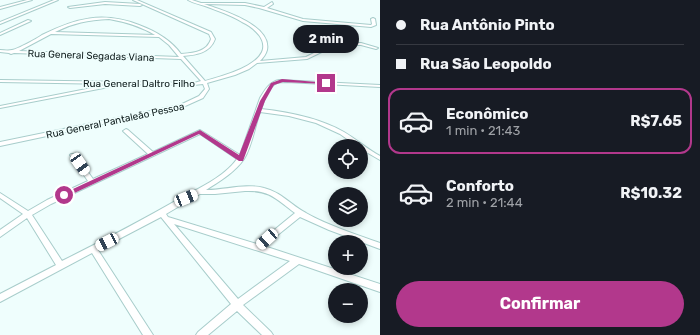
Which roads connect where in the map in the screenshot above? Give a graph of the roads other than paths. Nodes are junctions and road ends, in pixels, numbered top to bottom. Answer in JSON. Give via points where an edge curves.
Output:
{"nodes":[{"id":1,"x":31,"y":0,"type":"edge"},
{"id":2,"x":57,"y":0,"type":"edge"},
{"id":3,"x":134,"y":0,"type":"edge"},
{"id":4,"x":189,"y":0,"type":"edge"},
{"id":5,"x":236,"y":0,"type":"edge"},
{"id":6,"x":199,"y":3,"type":"junction"},
{"id":7,"x":226,"y":3,"type":"junction"},
{"id":8,"x":272,"y":3,"type":"dead end"},
{"id":9,"x":70,"y":7,"type":"dead end"},
{"id":10,"x":150,"y":7,"type":"junction"},
{"id":11,"x":0,"y":8,"type":"edge"},
{"id":12,"x":265,"y":8,"type":"junction"},
{"id":13,"x":372,"y":19,"type":"dead end"},
{"id":14,"x":29,"y":21,"type":"dead end"},
{"id":15,"x":0,"y":23,"type":"edge"},
{"id":16,"x":50,"y":33,"type":"junction"},
{"id":17,"x":0,"y":34,"type":"edge"},
{"id":18,"x":161,"y":36,"type":"junction"},
{"id":19,"x":376,"y":48,"type":"dead end"},
{"id":20,"x":0,"y":51,"type":"edge"},
{"id":21,"x":11,"y":53,"type":"junction"},
{"id":22,"x":182,"y":57,"type":"junction"},
{"id":23,"x":258,"y":62,"type":"junction"},
{"id":24,"x":0,"y":81,"type":"edge"},
{"id":25,"x":205,"y":82,"type":"junction"},
{"id":26,"x":118,"y":84,"type":"junction"},
{"id":27,"x":380,"y":86,"type":"edge"},
{"id":28,"x":0,"y":107,"type":"edge"},
{"id":29,"x":259,"y":110,"type":"junction"},
{"id":30,"x":126,"y":131,"type":"dead end"},
{"id":31,"x":0,"y":144,"type":"edge"},
{"id":32,"x":151,"y":153,"type":"junction"},
{"id":33,"x":73,"y":155,"type":"dead end"},
{"id":34,"x":380,"y":158,"type":"edge"},
{"id":35,"x":241,"y":159,"type":"junction"},
{"id":36,"x":92,"y":182,"type":"junction"},
{"id":37,"x":201,"y":192,"type":"junction"},
{"id":38,"x":0,"y":195,"type":"edge"},
{"id":39,"x":300,"y":213,"type":"junction"},
{"id":40,"x":28,"y":214,"type":"junction"},
{"id":41,"x":164,"y":216,"type":"junction"},
{"id":42,"x":0,"y":234,"type":"edge"},
{"id":43,"x":380,"y":246,"type":"edge"},
{"id":44,"x":258,"y":247,"type":"junction"},
{"id":45,"x":93,"y":249,"type":"junction"},
{"id":46,"x":298,"y":260,"type":"junction"},
{"id":47,"x":61,"y":266,"type":"junction"},
{"id":48,"x":380,"y":288,"type":"edge"},
{"id":49,"x":0,"y":298,"type":"edge"},
{"id":50,"x":237,"y":305,"type":"junction"},
{"id":51,"x":148,"y":335,"type":"edge"},
{"id":52,"x":201,"y":335,"type":"edge"},
{"id":53,"x":268,"y":335,"type":"edge"}],
"edges":[{"from":1,"to":11,"type":"street"},
{"from":2,"to":15,"type":"street"},
{"from":3,"to":10,"type":"street","name":"Rua General Segadas Viana"},
{"from":4,"to":6,"type":"street"},
{"from":5,"to":7,"type":"street"},
{"from":6,"to":7,"type":"street"},
{"from":6,"to":23,"type":"street","via":[[248,23],[265,38],[267,46]]},
{"from":7,"to":12,"type":"street"},
{"from":8,"to":12,"type":"street"},
{"from":9,"to":10,"type":"street","name":"Rua General Segadas Viana","via":[[114,3]]},
{"from":10,"to":22,"type":"street","name":"Rua General Segadas Viana","via":[[210,33],[213,39],[209,47]]},
{"from":12,"to":13,"type":"street","via":[[287,17],[316,22],[371,26],[374,25]]},
{"from":14,"to":17,"type":"street"},
{"from":16,"to":18,"type":"street"},
{"from":16,"to":18,"type":"street","via":[[79,20],[108,17],[129,21]]},
{"from":16,"to":21,"type":"street"},
{"from":18,"to":22,"type":"street","via":[[170,42]]},
{"from":19,"to":23,"type":"street","via":[[361,44],[345,44],[331,46],[303,59]]},
{"from":20,"to":21,"type":"street","name":"Rua General Segadas Viana"},
{"from":21,"to":22,"type":"street","name":"Rua General Segadas Viana"},
{"from":22,"to":25,"type":"street"},
{"from":23,"to":25,"type":"street","name":"Rua General Daltro Filho","via":[[234,74]]},
{"from":24,"to":26,"type":"street","name":"Rua General Daltro Filho"},
{"from":25,"to":26,"type":"street","name":"Rua General Daltro Filho"},
{"from":25,"to":31,"type":"street","name":"Rua General Pantaleão Pessoa","via":[[208,89],[206,92],[186,105]]},
{"from":26,"to":28,"type":"street"},
{"from":27,"to":29,"type":"street","via":[[279,81],[270,87]]},
{"from":29,"to":34,"type":"street","via":[[316,121],[337,130]]},
{"from":29,"to":35,"type":"street"},
{"from":30,"to":32,"type":"street"},
{"from":32,"to":35,"type":"street","via":[[200,132]]},
{"from":32,"to":36,"type":"street"},
{"from":33,"to":36,"type":"street"},
{"from":35,"to":37,"type":"street"},
{"from":36,"to":40,"type":"street"},
{"from":37,"to":39,"type":"street","via":[[258,189],[268,191]]},
{"from":37,"to":41,"type":"street","via":[[177,203]]},
{"from":38,"to":40,"type":"street"},
{"from":39,"to":43,"type":"street","via":[[339,232]]},
{"from":39,"to":44,"type":"street"},
{"from":40,"to":42,"type":"street"},
{"from":40,"to":47,"type":"street"},
{"from":41,"to":44,"type":"street"},
{"from":41,"to":45,"type":"street"},
{"from":41,"to":50,"type":"street"},
{"from":44,"to":46,"type":"street"},
{"from":45,"to":47,"type":"street"},
{"from":45,"to":51,"type":"street"},
{"from":46,"to":48,"type":"street"},
{"from":46,"to":50,"type":"street"},
{"from":47,"to":49,"type":"street"},
{"from":50,"to":52,"type":"street"},
{"from":50,"to":53,"type":"street"}]}
